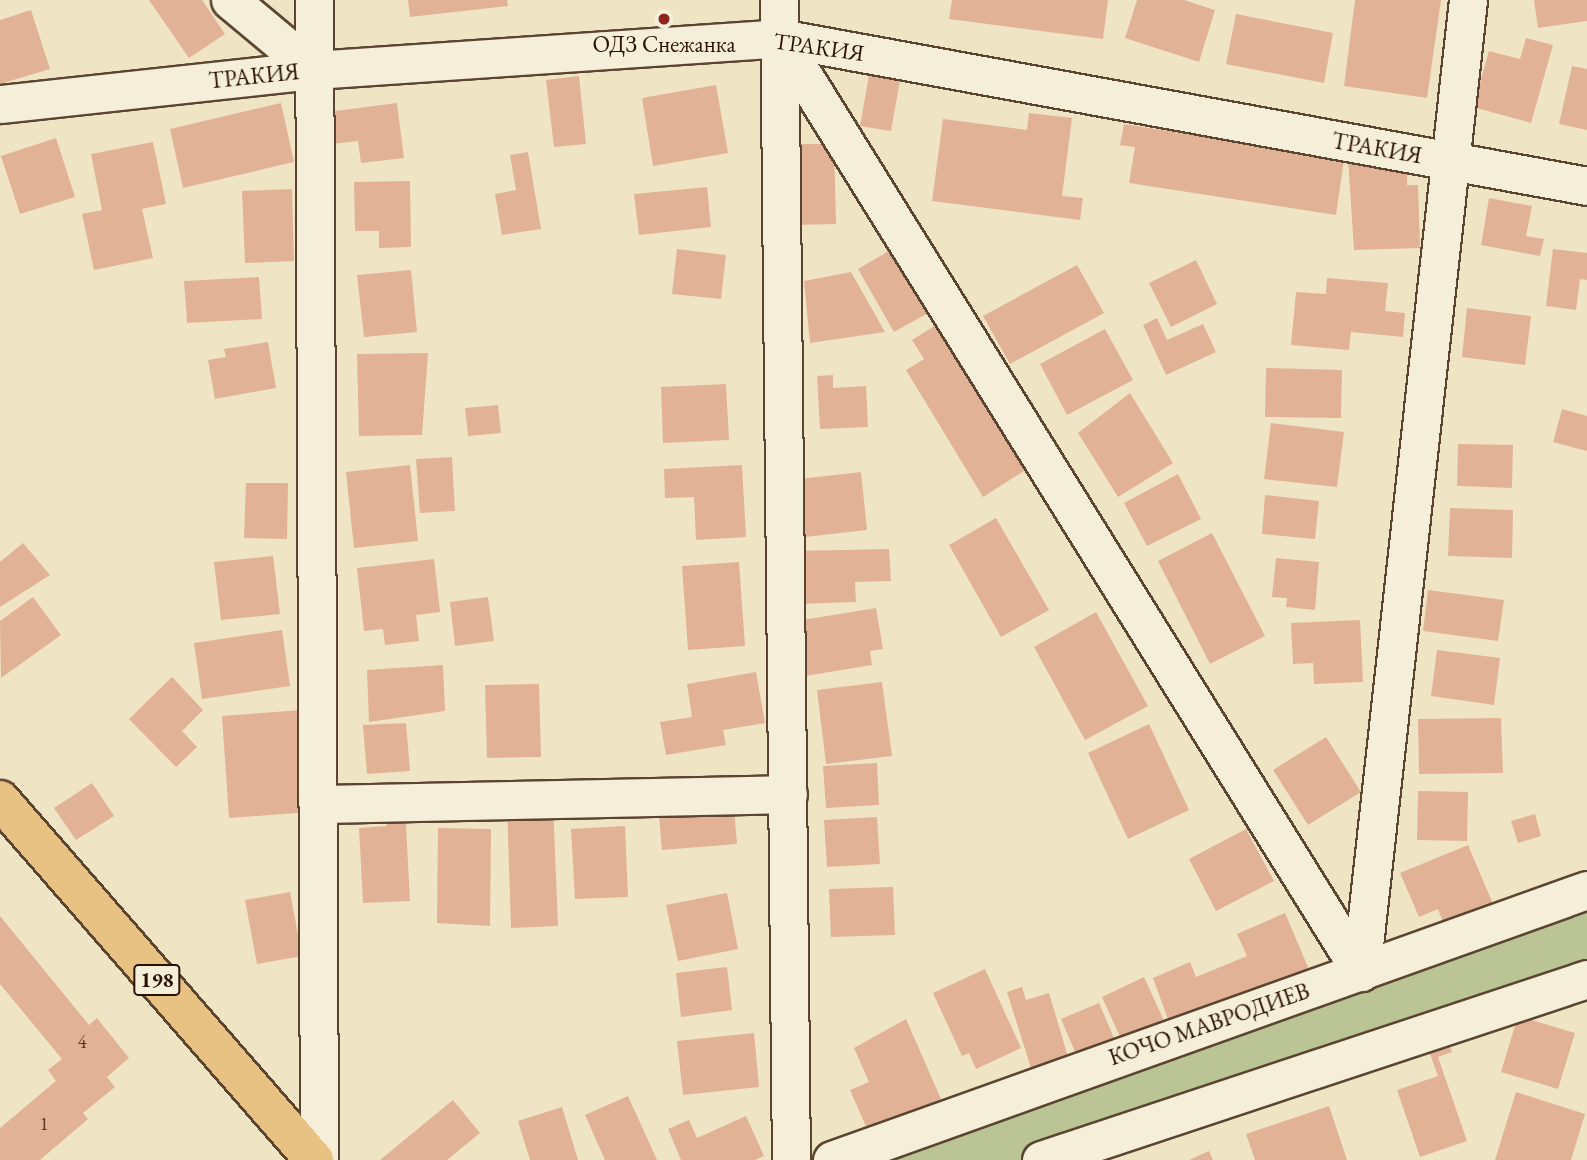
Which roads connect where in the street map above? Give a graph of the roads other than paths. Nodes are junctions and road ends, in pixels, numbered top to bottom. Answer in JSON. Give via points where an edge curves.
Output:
{"nodes":[{"id":1,"x":230,"y":0,"type":"edge"},
{"id":2,"x":314,"y":0,"type":"edge"},
{"id":3,"x":779,"y":0,"type":"edge"},
{"id":4,"x":1468,"y":0,"type":"edge"},
{"id":5,"x":780,"y":38,"type":"junction"},
{"id":6,"x":314,"y":70,"type":"junction"},
{"id":7,"x":0,"y":104,"type":"edge"},
{"id":8,"x":1452,"y":162,"type":"junction"},
{"id":9,"x":1587,"y":186,"type":"edge"},
{"id":10,"x":788,"y":794,"type":"junction"},
{"id":11,"x":0,"y":800,"type":"edge"},
{"id":12,"x":318,"y":804,"type":"junction"},
{"id":13,"x":1587,"y":890,"type":"edge"},
{"id":14,"x":1361,"y":972,"type":"junction"},
{"id":15,"x":1587,"y":979,"type":"edge"},
{"id":16,"x":314,"y":1160,"type":"edge"},
{"id":17,"x":319,"y":1160,"type":"edge"},
{"id":18,"x":790,"y":1160,"type":"edge"},
{"id":19,"x":832,"y":1160,"type":"edge"},
{"id":20,"x":1041,"y":1160,"type":"edge"}],
"edges":[{"from":1,"to":6,"type":"street"},
{"from":2,"to":6,"type":"street"},
{"from":3,"to":5,"type":"street"},
{"from":4,"to":8,"type":"street"},
{"from":5,"to":6,"type":"street","name":"ТРАКИЯ"},
{"from":5,"to":8,"type":"street","name":"ТРАКИЯ"},
{"from":5,"to":10,"type":"street"},
{"from":5,"to":14,"type":"street"},
{"from":6,"to":7,"type":"street","name":"ТРАКИЯ"},
{"from":6,"to":12,"type":"street"},
{"from":8,"to":9,"type":"street","name":"ТРАКИЯ"},
{"from":8,"to":14,"type":"street"},
{"from":10,"to":12,"type":"street"},
{"from":10,"to":18,"type":"street"},
{"from":11,"to":16,"type":"main road","number":"198"},
{"from":12,"to":17,"type":"street"},
{"from":13,"to":14,"type":"street","name":"КОЧО МАВРОДИЕВ"},
{"from":14,"to":19,"type":"street","name":"КОЧО МАВРОДИЕВ"},
{"from":15,"to":20,"type":"street"}]}
